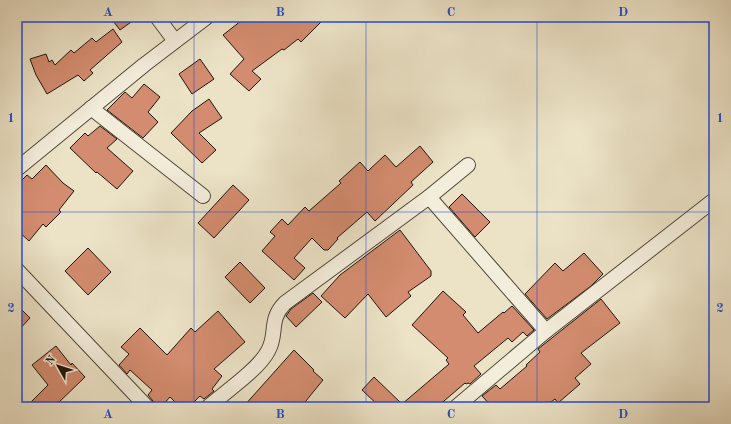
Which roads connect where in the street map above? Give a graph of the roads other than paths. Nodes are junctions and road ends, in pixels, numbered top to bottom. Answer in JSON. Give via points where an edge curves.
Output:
{"nodes":[{"id":1,"x":157,"y":17,"type":"edge"},
{"id":2,"x":207,"y":17,"type":"edge"},
{"id":3,"x":175,"y":41,"type":"junction"},
{"id":4,"x":91,"y":108,"type":"junction"},
{"id":5,"x":468,"y":165,"type":"dead end"},
{"id":6,"x":17,"y":169,"type":"edge"},
{"id":7,"x":203,"y":196,"type":"dead end"},
{"id":8,"x":429,"y":197,"type":"junction"},
{"id":9,"x":714,"y":200,"type":"edge"},
{"id":10,"x":17,"y":270,"type":"edge"},
{"id":11,"x":546,"y":331,"type":"junction"},
{"id":12,"x":148,"y":407,"type":"edge"},
{"id":13,"x":208,"y":407,"type":"edge"},
{"id":14,"x":456,"y":407,"type":"edge"}],
"edges":[{"from":1,"to":3,"type":"street"},
{"from":2,"to":3,"type":"street"},
{"from":3,"to":4,"type":"street"},
{"from":4,"to":6,"type":"street"},
{"from":4,"to":7,"type":"street"},
{"from":5,"to":8,"type":"street"},
{"from":8,"to":11,"type":"street"},
{"from":8,"to":13,"type":"street","via":[[285,303],[275,319],[272,342],[264,357]]},
{"from":9,"to":11,"type":"street"},
{"from":10,"to":12,"type":"street"},
{"from":11,"to":14,"type":"street"}]}
